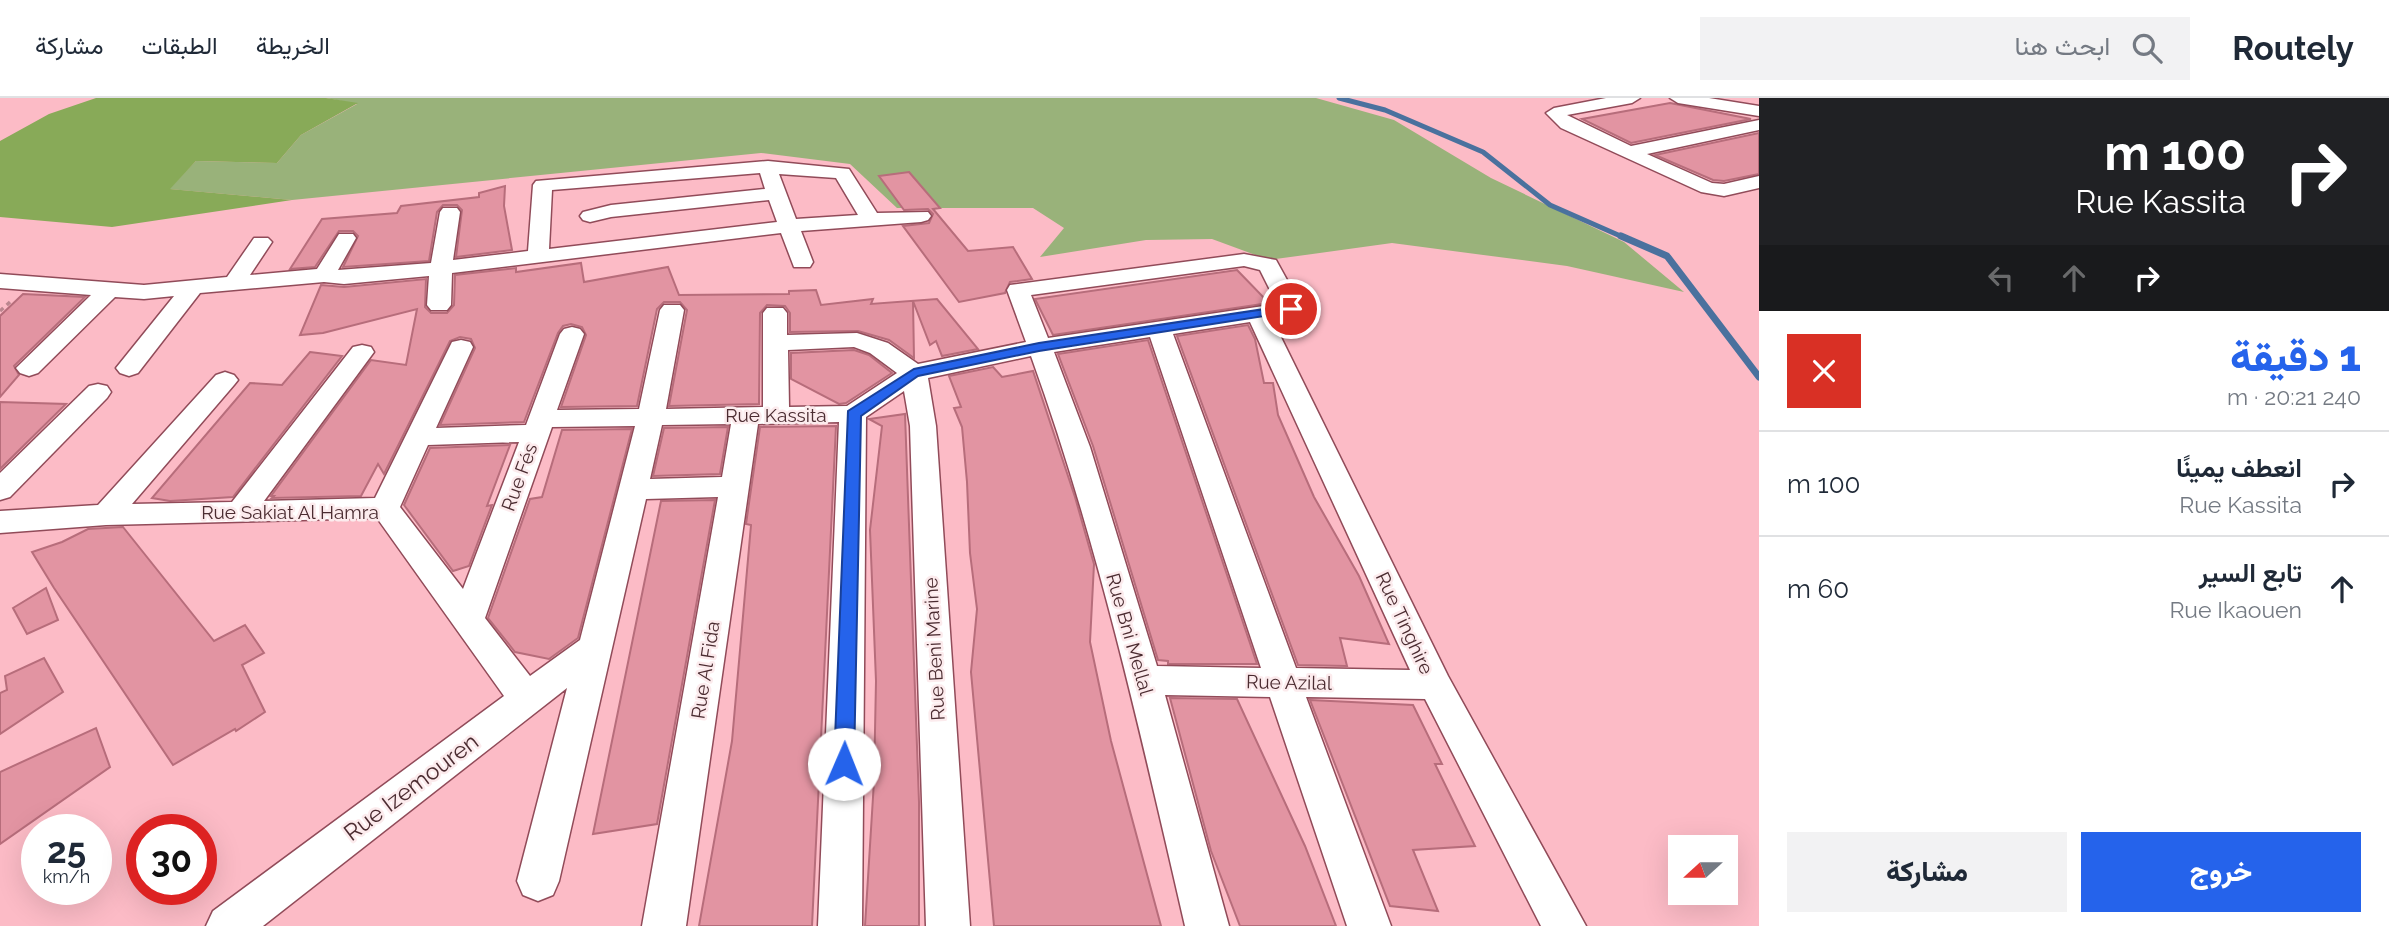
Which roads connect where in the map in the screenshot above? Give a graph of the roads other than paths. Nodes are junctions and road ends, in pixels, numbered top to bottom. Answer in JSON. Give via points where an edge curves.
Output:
{"nodes":[{"id":1,"x":1632,"y":98,"type":"edge"},
{"id":2,"x":1678,"y":98,"type":"edge"},
{"id":3,"x":1759,"y":111,"type":"edge"},
{"id":4,"x":1759,"y":125,"type":"edge"},
{"id":5,"x":1629,"y":152,"type":"junction"},
{"id":6,"x":768,"y":167,"type":"junction"},
{"id":7,"x":1759,"y":182,"type":"edge"},
{"id":8,"x":775,"y":194,"type":"junction"},
{"id":9,"x":450,"y":212,"type":"dead end"},
{"id":10,"x":590,"y":216,"type":"dead end"},
{"id":11,"x":922,"y":216,"type":"dead end"},
{"id":12,"x":870,"y":218,"type":"junction"},
{"id":13,"x":791,"y":226,"type":"junction"},
{"id":14,"x":346,"y":238,"type":"dead end"},
{"id":15,"x":261,"y":242,"type":"dead end"},
{"id":16,"x":538,"y":254,"type":"junction"},
{"id":17,"x":802,"y":262,"type":"dead end"},
{"id":18,"x":441,"y":268,"type":"junction"},
{"id":19,"x":324,"y":275,"type":"junction"},
{"id":20,"x":6,"y":281,"type":"edge"},
{"id":21,"x":235,"y":282,"type":"junction"},
{"id":22,"x":194,"y":286,"type":"junction"},
{"id":23,"x":111,"y":288,"type":"junction"},
{"id":24,"x":439,"y":305,"type":"dead end"},
{"id":25,"x":1291,"y":309,"type":"joint"},
{"id":26,"x":672,"y":310,"type":"dead end"},
{"id":27,"x":775,"y":313,"type":"dead end"},
{"id":28,"x":1258,"y":314,"type":"junction"},
{"id":29,"x":1159,"y":329,"type":"junction"},
{"id":30,"x":572,"y":334,"type":"dead end"},
{"id":31,"x":775,"y":343,"type":"junction"},
{"id":32,"x":461,"y":347,"type":"dead end"},
{"id":33,"x":1039,"y":347,"type":"junction"},
{"id":34,"x":362,"y":352,"type":"dead end"},
{"id":35,"x":29,"y":368,"type":"dead end"},
{"id":36,"x":129,"y":368,"type":"dead end"},
{"id":37,"x":914,"y":373,"type":"junction"},
{"id":38,"x":225,"y":380,"type":"dead end"},
{"id":39,"x":98,"y":392,"type":"dead end"},
{"id":40,"x":761,"y":414,"type":"junction"},
{"id":41,"x":853,"y":414,"type":"junction"},
{"id":42,"x":651,"y":416,"type":"junction"},
{"id":43,"x":538,"y":426,"type":"junction"},
{"id":44,"x":419,"y":437,"type":"junction"},
{"id":45,"x":735,"y":487,"type":"junction"},
{"id":46,"x":633,"y":489,"type":"junction"},
{"id":47,"x":0,"y":490,"type":"edge"},
{"id":48,"x":385,"y":508,"type":"junction"},
{"id":49,"x":240,"y":512,"type":"junction"},
{"id":50,"x":106,"y":515,"type":"junction"},
{"id":51,"x":0,"y":522,"type":"edge"},
{"id":52,"x":468,"y":620,"type":"junction"},
{"id":53,"x":594,"y":648,"type":"junction"},
{"id":54,"x":1143,"y":680,"type":"junction"},
{"id":55,"x":1285,"y":682,"type":"junction"},
{"id":56,"x":1435,"y":685,"type":"junction"},
{"id":57,"x":527,"y":699,"type":"junction"},
{"id":58,"x":538,"y":881,"type":"dead end"},
{"id":59,"x":228,"y":926,"type":"edge"},
{"id":60,"x":664,"y":926,"type":"edge"},
{"id":61,"x":839,"y":926,"type":"edge"},
{"id":62,"x":948,"y":926,"type":"edge"},
{"id":63,"x":1207,"y":926,"type":"edge"},
{"id":64,"x":1370,"y":926,"type":"edge"},
{"id":65,"x":1564,"y":926,"type":"edge"}],
"edges":[{"from":1,"to":5,"type":"street","via":[[1554,113],[1567,124]]},
{"from":2,"to":3,"type":"street"},
{"from":4,"to":5,"type":"street"},
{"from":5,"to":7,"type":"street","via":[[1708,188],[1724,190]]},
{"from":6,"to":8,"type":"street"},
{"from":6,"to":12,"type":"street","via":[[842,173]]},
{"from":6,"to":16,"type":"street","via":[[543,185]]},
{"from":8,"to":10,"type":"street"},
{"from":8,"to":13,"type":"street"},
{"from":9,"to":18,"type":"street"},
{"from":11,"to":12,"type":"street"},
{"from":12,"to":13,"type":"street"},
{"from":13,"to":16,"type":"street"},
{"from":13,"to":17,"type":"street"},
{"from":14,"to":19,"type":"street"},
{"from":15,"to":21,"type":"street"},
{"from":16,"to":18,"type":"street"},
{"from":18,"to":19,"type":"street","via":[[370,276]]},
{"from":18,"to":24,"type":"street"},
{"from":19,"to":21,"type":"street"},
{"from":20,"to":23,"type":"street"},
{"from":21,"to":22,"type":"street"},
{"from":22,"to":23,"type":"street","via":[[144,292]]},
{"from":22,"to":36,"type":"street"},
{"from":23,"to":35,"type":"street"},
{"from":25,"to":28,"type":"street","name":"Rue Kassita"},
{"from":25,"to":33,"type":"street","name":"Rue Bni Mellal","via":[[1268,265],[1244,260],[1018,290]]},
{"from":26,"to":42,"type":"street"},
{"from":27,"to":31,"type":"street","name":"Rue Al Fida"},
{"from":28,"to":29,"type":"street","name":"Rue Kassita"},
{"from":28,"to":56,"type":"street","name":"Rue Tinghire"},
{"from":29,"to":33,"type":"street","name":"Rue Kassita"},
{"from":29,"to":55,"type":"street"},
{"from":30,"to":43,"type":"street","name":"Rue Fés"},
{"from":31,"to":37,"type":"street","via":[[857,340],[879,348]]},
{"from":31,"to":40,"type":"street","name":"Rue Al Fida"},
{"from":32,"to":44,"type":"street"},
{"from":33,"to":37,"type":"street","name":"Rue Kassita"},
{"from":33,"to":54,"type":"street","name":"Rue Bni Mellal","via":[[1083,468]]},
{"from":34,"to":49,"type":"street"},
{"from":37,"to":41,"type":"street","name":"Rue Kassita"},
{"from":37,"to":62,"type":"street","name":"Rue Beni Marine","via":[[923,426]]},
{"from":38,"to":50,"type":"street"},
{"from":39,"to":47,"type":"street"},
{"from":40,"to":41,"type":"street","name":"Rue Kassita"},
{"from":40,"to":42,"type":"street","name":"Rue Kassita"},
{"from":40,"to":45,"type":"street","name":"Rue Al Fida"},
{"from":41,"to":61,"type":"street"},
{"from":42,"to":43,"type":"street","name":"Rue Kassita"},
{"from":42,"to":46,"type":"street"},
{"from":43,"to":44,"type":"street","name":"Rue Kassita"},
{"from":43,"to":52,"type":"street","name":"Rue Fés"},
{"from":44,"to":48,"type":"street"},
{"from":45,"to":46,"type":"street"},
{"from":45,"to":60,"type":"street","name":"Rue Al Fida"},
{"from":46,"to":53,"type":"street"},
{"from":48,"to":49,"type":"street","name":"Rue Sakiat Al Hamra"},
{"from":48,"to":52,"type":"street","name":"Rue Sakiat Al Hamra"},
{"from":49,"to":50,"type":"street","name":"Rue Sakiat Al Hamra"},
{"from":50,"to":51,"type":"street","name":"Rue Sakiat Al Hamra"},
{"from":52,"to":57,"type":"street","name":"Rue Sakiat Al Hamra"},
{"from":53,"to":57,"type":"street","name":"Rue Izemouren"},
{"from":53,"to":58,"type":"street"},
{"from":54,"to":55,"type":"street","name":"Rue Azilal"},
{"from":54,"to":63,"type":"street","name":"Rue Bni Mellal"},
{"from":55,"to":56,"type":"street","name":"Rue Azilal"},
{"from":55,"to":64,"type":"street"},
{"from":56,"to":65,"type":"street","name":"Rue Tinghire"},
{"from":57,"to":59,"type":"street","name":"Rue Izemouren"}]}
